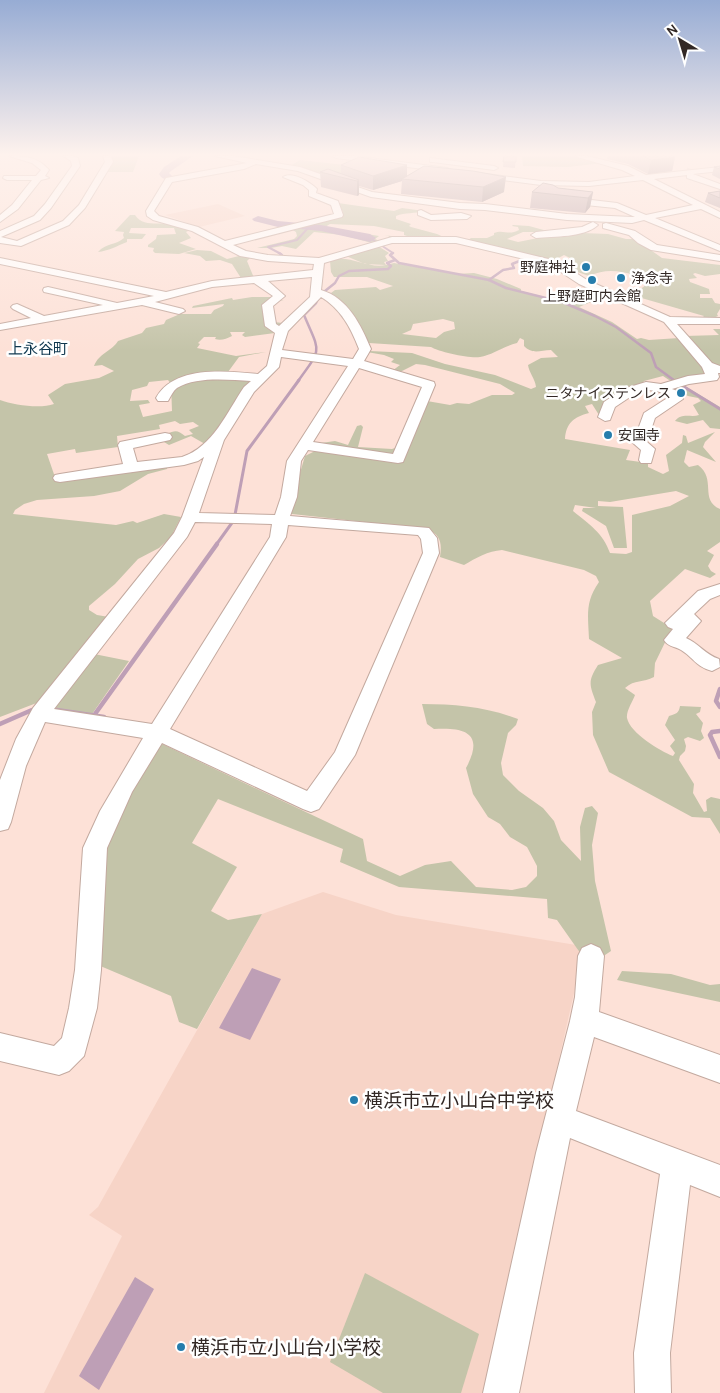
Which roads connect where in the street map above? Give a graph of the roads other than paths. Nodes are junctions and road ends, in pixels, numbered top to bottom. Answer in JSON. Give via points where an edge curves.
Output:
{"nodes":[{"id":1,"x":30,"y":221,"type":"edge"},
{"id":2,"x":67,"y":221,"type":"edge"},
{"id":3,"x":168,"y":221,"type":"edge"},
{"id":4,"x":317,"y":221,"type":"edge"},
{"id":5,"x":597,"y":221,"type":"joint"},
{"id":6,"x":654,"y":221,"type":"edge"},
{"id":7,"x":0,"y":235,"type":"edge"},
{"id":8,"x":536,"y":235,"type":"dead end"},
{"id":9,"x":691,"y":236,"type":"junction"},
{"id":10,"x":0,"y":240,"type":"edge"},
{"id":11,"x":224,"y":244,"type":"junction"},
{"id":12,"x":648,"y":245,"type":"junction"},
{"id":13,"x":716,"y":246,"type":"edge"},
{"id":14,"x":680,"y":252,"type":"junction"},
{"id":15,"x":720,"y":258,"type":"edge"},
{"id":16,"x":0,"y":261,"type":"edge"},
{"id":17,"x":318,"y":267,"type":"junction"},
{"id":18,"x":255,"y":279,"type":"junction"},
{"id":19,"x":48,"y":290,"type":"dead end"},
{"id":20,"x":320,"y":292,"type":"junction"},
{"id":21,"x":167,"y":295,"type":"junction"},
{"id":22,"x":144,"y":302,"type":"junction"},
{"id":23,"x":121,"y":306,"type":"junction"},
{"id":24,"x":17,"y":307,"type":"dead end"},
{"id":25,"x":179,"y":311,"type":"dead end"},
{"id":26,"x":43,"y":320,"type":"junction"},
{"id":27,"x":668,"y":320,"type":"junction"},
{"id":28,"x":720,"y":321,"type":"edge"},
{"id":29,"x":0,"y":327,"type":"edge"},
{"id":30,"x":281,"y":332,"type":"junction"},
{"id":31,"x":277,"y":353,"type":"junction"},
{"id":32,"x":357,"y":363,"type":"junction"},
{"id":33,"x":714,"y":368,"type":"edge"},
{"id":34,"x":261,"y":378,"type":"junction"},
{"id":35,"x":672,"y":385,"type":"junction"},
{"id":36,"x":163,"y":398,"type":"dead end"},
{"id":37,"x":605,"y":417,"type":"dead end"},
{"id":38,"x":166,"y":437,"type":"dead end"},
{"id":39,"x":217,"y":440,"type":"junction"},
{"id":40,"x":304,"y":445,"type":"junction"},
{"id":41,"x":82,"y":457,"type":"dead end"},
{"id":42,"x":646,"y":460,"type":"dead end"},
{"id":43,"x":132,"y":468,"type":"junction"},
{"id":44,"x":86,"y":473,"type":"junction"},
{"id":45,"x":60,"y":478,"type":"dead end"},
{"id":46,"x":190,"y":516,"type":"junction"},
{"id":47,"x":281,"y":520,"type":"junction"},
{"id":48,"x":720,"y":588,"type":"edge"},
{"id":49,"x":683,"y":615,"type":"junction"},
{"id":50,"x":660,"y":636,"type":"dead end"},
{"id":51,"x":701,"y":662,"type":"dead end"},
{"id":52,"x":42,"y":710,"type":"junction"},
{"id":53,"x":159,"y":733,"type":"junction"},
{"id":54,"x":1,"y":810,"type":"edge"},
{"id":55,"x":590,"y":956,"type":"dead end"},
{"id":56,"x":583,"y":1020,"type":"junction"},
{"id":57,"x":0,"y":1048,"type":"edge"},
{"id":58,"x":720,"y":1069,"type":"edge"},
{"id":59,"x":559,"y":1119,"type":"junction"},
{"id":60,"x":677,"y":1166,"type":"junction"},
{"id":61,"x":720,"y":1181,"type":"edge"},
{"id":62,"x":501,"y":1393,"type":"edge"},
{"id":63,"x":653,"y":1393,"type":"edge"}],
"edges":[{"from":1,"to":7,"type":"street"},
{"from":2,"to":10,"type":"street","via":[[18,244]]},
{"from":3,"to":11,"type":"street"},
{"from":4,"to":11,"type":"street"},
{"from":5,"to":8,"type":"street","via":[[584,230]]},
{"from":5,"to":12,"type":"street","via":[[632,233]]},
{"from":6,"to":9,"type":"street"},
{"from":9,"to":12,"type":"street"},
{"from":9,"to":13,"type":"street"},
{"from":11,"to":17,"type":"street","via":[[252,256]]},
{"from":12,"to":14,"type":"street"},
{"from":13,"to":14,"type":"street"},
{"from":14,"to":15,"type":"street"},
{"from":16,"to":21,"type":"street"},
{"from":17,"to":18,"type":"street"},
{"from":17,"to":20,"type":"street"},
{"from":17,"to":27,"type":"street","via":[[392,240],[456,240],[554,263],[583,282]]},
{"from":18,"to":21,"type":"street","via":[[212,284]]},
{"from":18,"to":30,"type":"street","via":[[280,296],[267,305],[271,326]]},
{"from":19,"to":23,"type":"street"},
{"from":20,"to":30,"type":"street"},
{"from":20,"to":32,"type":"street","via":[[341,306],[360,333],[365,349]]},
{"from":21,"to":22,"type":"street"},
{"from":22,"to":23,"type":"street"},
{"from":22,"to":25,"type":"street"},
{"from":23,"to":26,"type":"street"},
{"from":24,"to":26,"type":"street"},
{"from":26,"to":29,"type":"street"},
{"from":27,"to":28,"type":"street"},
{"from":27,"to":33,"type":"street"},
{"from":30,"to":31,"type":"street"},
{"from":31,"to":32,"type":"street"},
{"from":31,"to":34,"type":"street","via":[[273,367]]},
{"from":32,"to":40,"type":"street"},
{"from":32,"to":40,"type":"street","via":[[428,385],[398,459]]},
{"from":33,"to":35,"type":"street","via":[[713,377]]},
{"from":34,"to":36,"type":"street","via":[[182,382],[172,386]]},
{"from":34,"to":39,"type":"street","via":[[249,390]]},
{"from":35,"to":37,"type":"street","via":[[646,386],[628,392],[609,405]]},
{"from":35,"to":42,"type":"street","via":[[676,399],[649,416],[640,443],[648,449]]},
{"from":38,"to":43,"type":"street","via":[[125,445]]},
{"from":39,"to":43,"type":"street","via":[[184,461]]},
{"from":39,"to":46,"type":"street"},
{"from":40,"to":47,"type":"street","via":[[294,461],[289,497]]},
{"from":41,"to":44,"type":"street"},
{"from":43,"to":44,"type":"street"},
{"from":44,"to":45,"type":"street"},
{"from":46,"to":47,"type":"street"},
{"from":46,"to":52,"type":"street","via":[[181,534]]},
{"from":47,"to":53,"type":"street","via":[[278,537]]},
{"from":47,"to":53,"type":"street","via":[[423,531],[431,544],[431,553],[344,755],[312,803]]},
{"from":48,"to":49,"type":"street","via":[[704,595]]},
{"from":49,"to":50,"type":"street"},
{"from":49,"to":51,"type":"street","via":[[692,621],[673,640],[688,646]]},
{"from":52,"to":53,"type":"street"},
{"from":52,"to":54,"type":"street","via":[[19,753]]},
{"from":53,"to":57,"type":"street","via":[[108,817],[96,848],[88,970],[74,1046],[59,1061]]},
{"from":55,"to":56,"type":"street","via":[[591,972]]},
{"from":56,"to":58,"type":"street"},
{"from":56,"to":59,"type":"street"},
{"from":59,"to":60,"type":"street"},
{"from":59,"to":62,"type":"street"},
{"from":60,"to":61,"type":"street"},
{"from":60,"to":63,"type":"street","via":[[652,1353]]}]}
